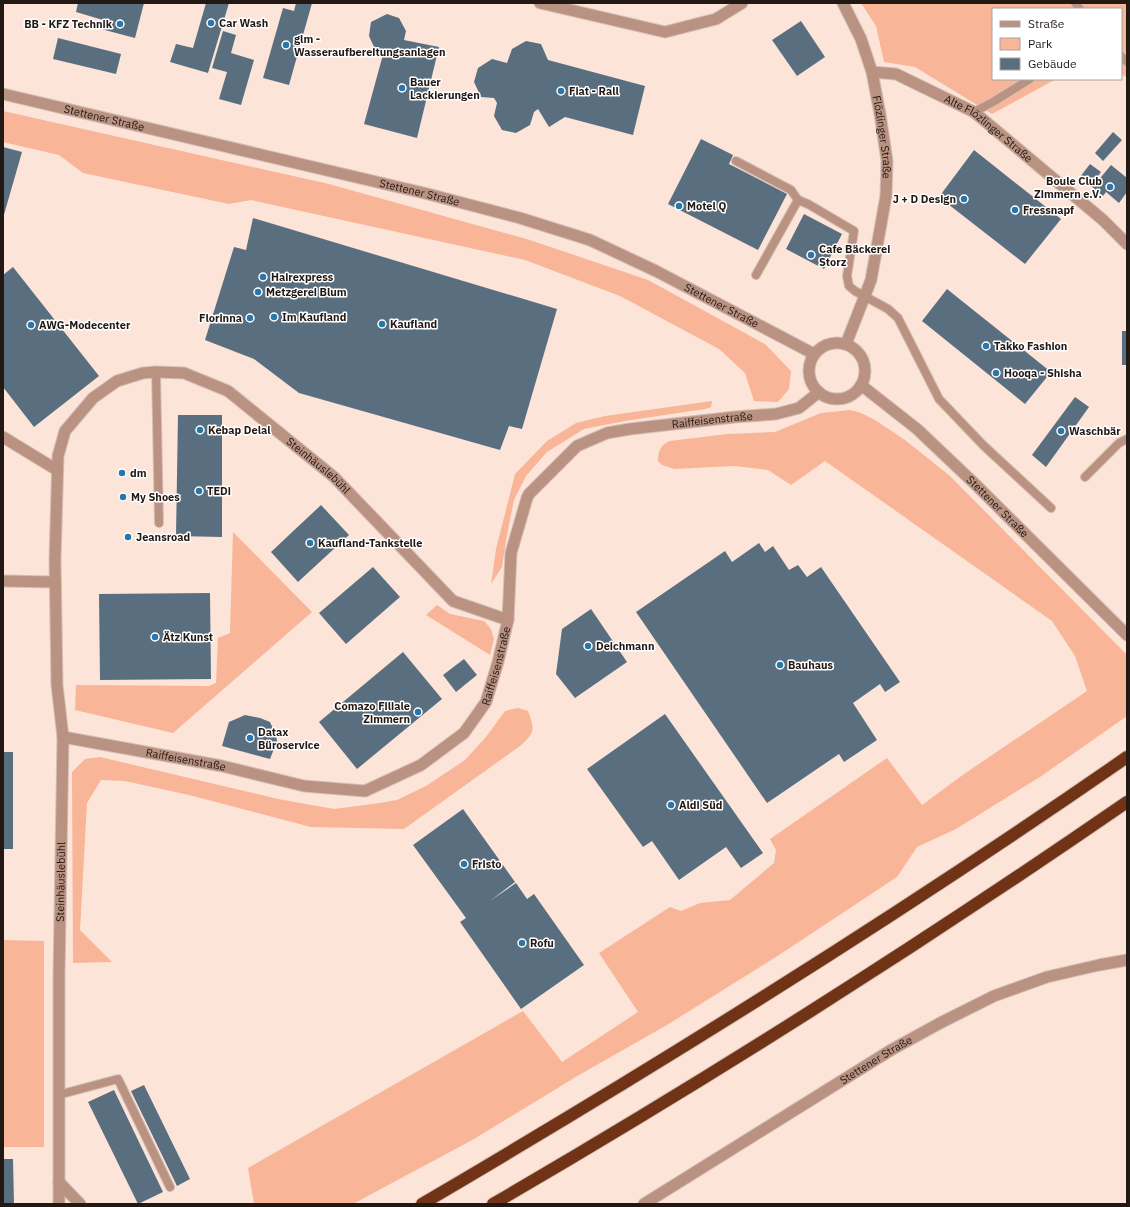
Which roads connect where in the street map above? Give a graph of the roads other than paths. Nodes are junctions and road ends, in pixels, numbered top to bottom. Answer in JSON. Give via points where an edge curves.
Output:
{"nodes":[{"id":1,"x":540,"y":3,"type":"edge"},
{"id":2,"x":742,"y":3,"type":"edge"},
{"id":3,"x":843,"y":3,"type":"edge"},
{"id":4,"x":872,"y":72,"type":"junction"},
{"id":5,"x":1028,"y":80,"type":"edge"},
{"id":6,"x":3,"y":94,"type":"edge"},
{"id":7,"x":974,"y":112,"type":"junction"},
{"id":8,"x":736,"y":161,"type":"dead end"},
{"id":9,"x":798,"y":200,"type":"junction"},
{"id":10,"x":1127,"y":244,"type":"edge"},
{"id":11,"x":756,"y":275,"type":"dead end"},
{"id":12,"x":865,"y":297,"type":"junction"},
{"id":13,"x":846,"y":344,"type":"junction"},
{"id":14,"x":814,"y":354,"type":"junction"},
{"id":15,"x":156,"y":372,"type":"junction"},
{"id":16,"x":861,"y":385,"type":"junction"},
{"id":17,"x":819,"y":392,"type":"junction"},
{"id":18,"x":3,"y":438,"type":"edge"},
{"id":19,"x":1127,"y":439,"type":"edge"},
{"id":20,"x":57,"y":470,"type":"junction"},
{"id":21,"x":1085,"y":477,"type":"dead end"},
{"id":22,"x":1051,"y":508,"type":"dead end"},
{"id":23,"x":159,"y":523,"type":"dead end"},
{"id":24,"x":3,"y":581,"type":"edge"},
{"id":25,"x":55,"y":582,"type":"junction"},
{"id":26,"x":508,"y":620,"type":"junction"},
{"id":27,"x":1127,"y":635,"type":"edge"},
{"id":28,"x":63,"y":737,"type":"junction"},
{"id":29,"x":1127,"y":758,"type":"edge"},
{"id":30,"x":1127,"y":802,"type":"edge"},
{"id":31,"x":1127,"y":960,"type":"edge"},
{"id":32,"x":58,"y":1095,"type":"junction"},
{"id":33,"x":59,"y":1182,"type":"junction"},
{"id":34,"x":170,"y":1186,"type":"dead end"},
{"id":35,"x":59,"y":1204,"type":"edge"},
{"id":36,"x":80,"y":1204,"type":"edge"},
{"id":37,"x":422,"y":1204,"type":"edge"},
{"id":38,"x":493,"y":1204,"type":"edge"},
{"id":39,"x":644,"y":1204,"type":"edge"}],
"edges":[{"from":1,"to":2,"type":"street","via":[[665,32],[716,19]]},
{"from":3,"to":4,"type":"street","name":"Flözlinger Straße","via":[[861,39]]},
{"from":4,"to":7,"type":"street","name":"Alte Flözlinger Straße","via":[[896,74]]},
{"from":4,"to":12,"type":"street","name":"Flözlinger Straße","via":[[887,161],[886,196],[871,280]]},
{"from":5,"to":7,"type":"lane"},
{"from":6,"to":14,"type":"street","name":"Stettener Straße","via":[[428,194],[520,218],[590,240],[656,271]]},
{"from":7,"to":10,"type":"street","name":"Alte Flözlinger Straße"},
{"from":8,"to":9,"type":"lane","via":[[791,190]]},
{"from":9,"to":11,"type":"lane"},
{"from":9,"to":12,"type":"lane","via":[[854,231],[847,276],[849,286]]},
{"from":12,"to":13,"type":"street","name":"Flözlinger Straße"},
{"from":12,"to":22,"type":"lane","via":[[888,309],[898,318],[939,399],[983,445]]},
{"from":13,"to":14,"type":"street","via":[[828,344]]},
{"from":13,"to":16,"type":"street","via":[[859,353],[863,361],[865,369]]},
{"from":14,"to":17,"type":"street","via":[[810,361],[810,378]]},
{"from":15,"to":20,"type":"street","name":"Steinhäuslebühl","via":[[117,381],[93,398],[65,431]]},
{"from":15,"to":23,"type":"lane"},
{"from":15,"to":26,"type":"street","name":"Steinhäuslebühl","via":[[184,373],[228,391],[334,477],[453,601]]},
{"from":16,"to":17,"type":"street","via":[[855,393],[842,398],[827,397]]},
{"from":16,"to":27,"type":"street","name":"Stettener Straße","via":[[917,429],[946,456]]},
{"from":17,"to":26,"type":"street","name":"Raiffeisenstraße","via":[[798,408],[776,414],[630,429],[608,433],[578,446],[527,498],[511,553]]},
{"from":18,"to":20,"type":"street"},
{"from":19,"to":21,"type":"lane","via":[[1119,443]]},
{"from":20,"to":25,"type":"street","name":"Steinhäuslebühl"},
{"from":24,"to":25,"type":"street"},
{"from":25,"to":28,"type":"street","name":"Steinhäuslebühl","via":[[57,685]]},
{"from":26,"to":28,"type":"street","name":"Raiffeisenstraße","via":[[486,702],[464,733],[422,764],[366,791],[304,786],[222,766]]},
{"from":28,"to":32,"type":"street","name":"Steinhäuslebühl"},
{"from":29,"to":37,"type":"highway","via":[[887,919],[759,1000]]},
{"from":30,"to":38,"type":"highway","via":[[780,1032]]},
{"from":31,"to":39,"type":"street","name":"Stettener Straße","via":[[1047,977],[994,996],[942,1022],[891,1050]]},
{"from":32,"to":33,"type":"street","name":"Steinhäuslebühl"},
{"from":32,"to":34,"type":"lane","via":[[118,1079]]},
{"from":33,"to":35,"type":"street","name":"Steinhäuslebühl"},
{"from":33,"to":36,"type":"street"}]}
